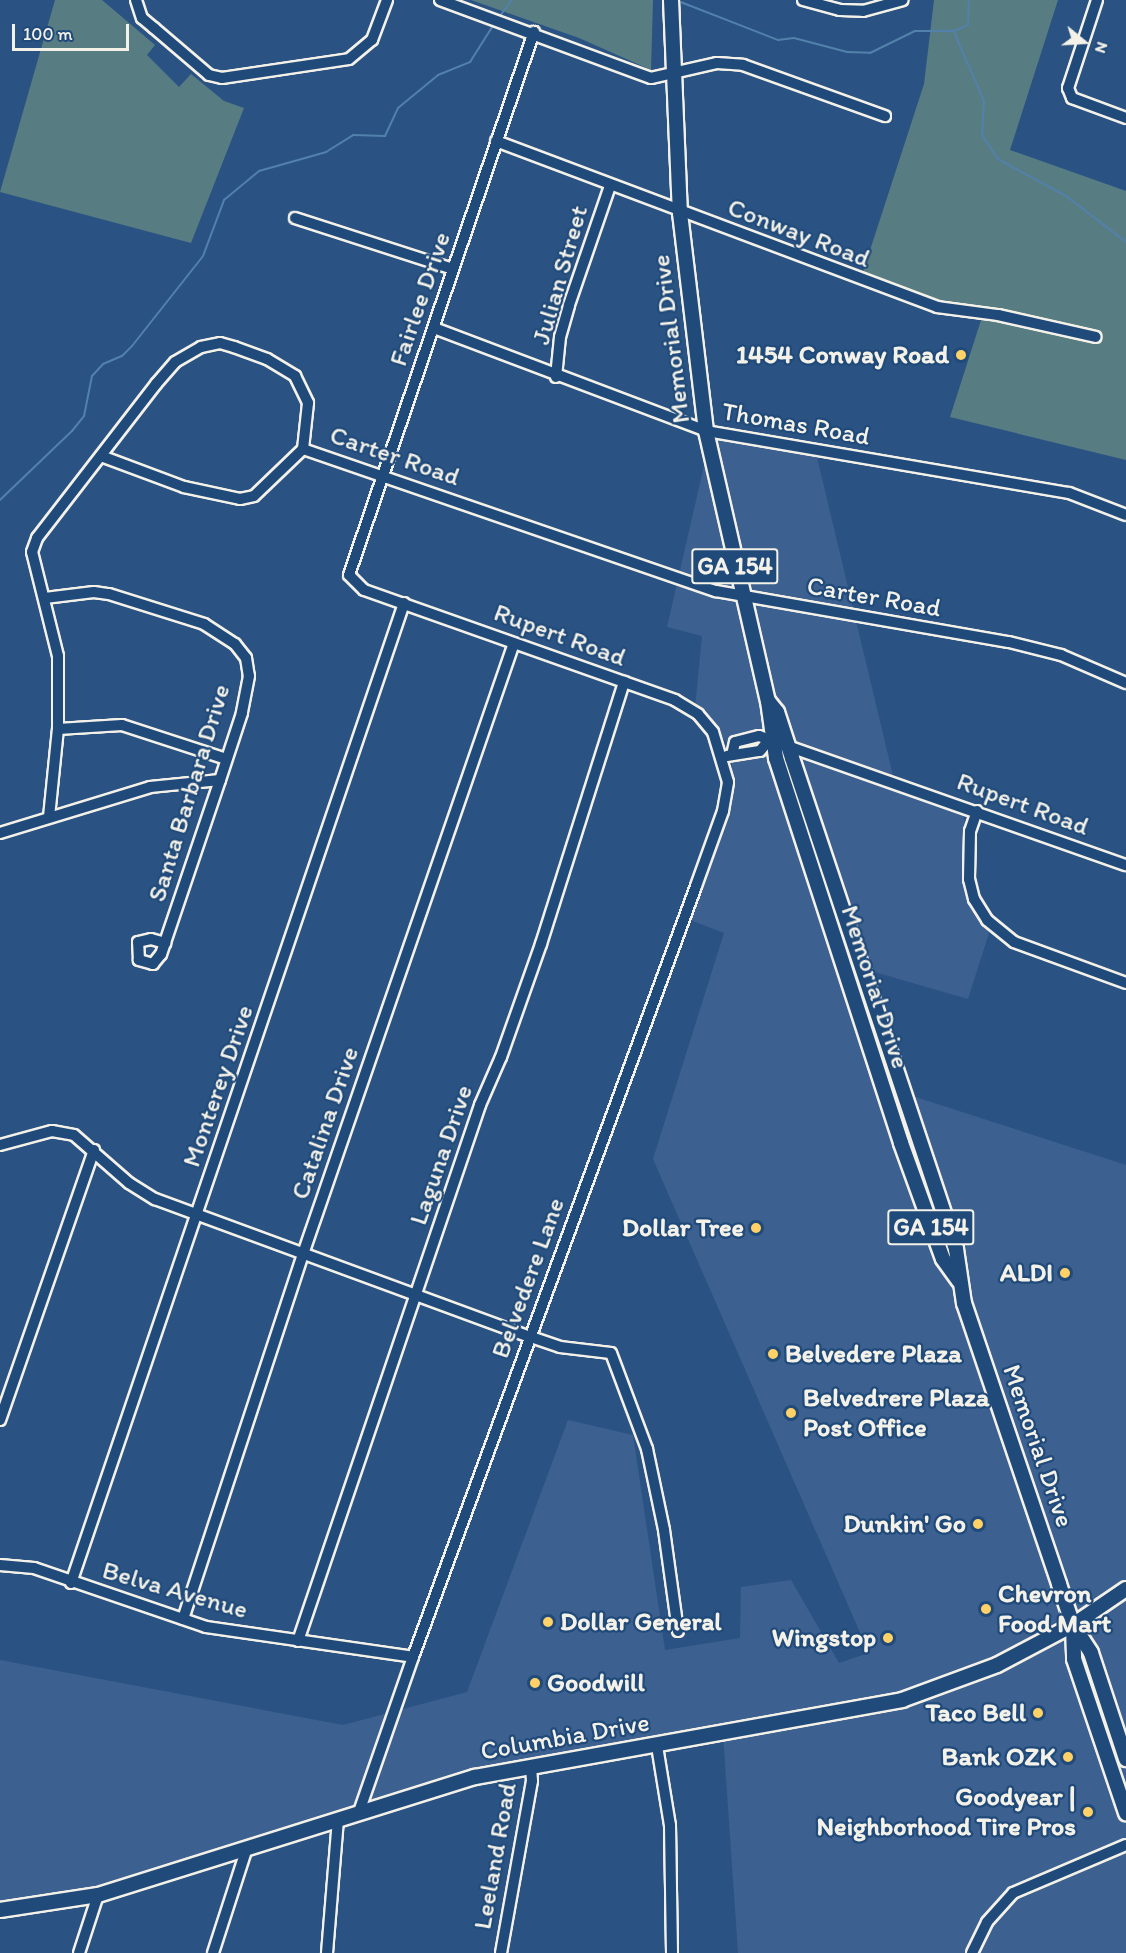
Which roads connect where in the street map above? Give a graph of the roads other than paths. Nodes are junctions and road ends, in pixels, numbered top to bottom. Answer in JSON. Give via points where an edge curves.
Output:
{"nodes":[{"id":1,"x":136,"y":0,"type":"edge"},
{"id":2,"x":387,"y":0,"type":"edge"},
{"id":3,"x":440,"y":0,"type":"edge"},
{"id":4,"x":671,"y":0,"type":"edge"},
{"id":5,"x":803,"y":0,"type":"edge"},
{"id":6,"x":903,"y":0,"type":"edge"},
{"id":7,"x":1097,"y":0,"type":"edge"},
{"id":8,"x":534,"y":32,"type":"junction"},
{"id":9,"x":673,"y":71,"type":"junction"},
{"id":10,"x":885,"y":116,"type":"dead end"},
{"id":11,"x":1126,"y":118,"type":"edge"},
{"id":12,"x":496,"y":141,"type":"junction"},
{"id":13,"x":610,"y":186,"type":"junction"},
{"id":14,"x":681,"y":213,"type":"junction"},
{"id":15,"x":295,"y":218,"type":"dead end"},
{"id":16,"x":453,"y":269,"type":"junction"},
{"id":17,"x":434,"y":328,"type":"junction"},
{"id":18,"x":1096,"y":337,"type":"dead end"},
{"id":19,"x":556,"y":377,"type":"junction"},
{"id":20,"x":706,"y":431,"type":"junction"},
{"id":21,"x":303,"y":449,"type":"junction"},
{"id":22,"x":100,"y":456,"type":"junction"},
{"id":23,"x":382,"y":475,"type":"junction"},
{"id":24,"x":1126,"y":515,"type":"edge"},
{"id":25,"x":350,"y":580,"type":"joint"},
{"id":26,"x":45,"y":598,"type":"junction"},
{"id":27,"x":741,"y":598,"type":"junction"},
{"id":28,"x":404,"y":603,"type":"junction"},
{"id":29,"x":514,"y":643,"type":"junction"},
{"id":30,"x":624,"y":682,"type":"junction"},
{"id":31,"x":1126,"y":683,"type":"edge"},
{"id":32,"x":768,"y":701,"type":"junction"},
{"id":33,"x":58,"y":729,"type":"junction"},
{"id":34,"x":770,"y":741,"type":"junction"},
{"id":35,"x":788,"y":746,"type":"junction"},
{"id":36,"x":728,"y":756,"type":"junction"},
{"id":37,"x":226,"y":759,"type":"junction"},
{"id":38,"x":220,"y":780,"type":"junction"},
{"id":39,"x":977,"y":811,"type":"junction"},
{"id":40,"x":49,"y":818,"type":"junction"},
{"id":41,"x":0,"y":833,"type":"edge"},
{"id":42,"x":1126,"y":865,"type":"edge"},
{"id":43,"x":165,"y":943,"type":"dead end"},
{"id":44,"x":1126,"y":983,"type":"edge"},
{"id":45,"x":0,"y":1145,"type":"edge"},
{"id":46,"x":94,"y":1150,"type":"junction"},
{"id":47,"x":197,"y":1214,"type":"junction"},
{"id":48,"x":303,"y":1254,"type":"junction"},
{"id":49,"x":959,"y":1281,"type":"junction"},
{"id":50,"x":417,"y":1296,"type":"junction"},
{"id":51,"x":531,"y":1337,"type":"junction"},
{"id":52,"x":0,"y":1420,"type":"edge"},
{"id":53,"x":0,"y":1565,"type":"edge"},
{"id":54,"x":71,"y":1583,"type":"junction"},
{"id":55,"x":1126,"y":1589,"type":"edge"},
{"id":56,"x":183,"y":1619,"type":"junction"},
{"id":57,"x":1073,"y":1625,"type":"junction"},
{"id":58,"x":678,"y":1631,"type":"dead end"},
{"id":59,"x":298,"y":1641,"type":"junction"},
{"id":60,"x":412,"y":1657,"type":"junction"},
{"id":61,"x":657,"y":1746,"type":"junction"},
{"id":62,"x":1126,"y":1759,"type":"edge"},
{"id":63,"x":531,"y":1767,"type":"junction"},
{"id":64,"x":359,"y":1812,"type":"junction"},
{"id":65,"x":1126,"y":1813,"type":"edge"},
{"id":66,"x":338,"y":1820,"type":"junction"},
{"id":67,"x":1126,"y":1845,"type":"edge"},
{"id":68,"x":247,"y":1848,"type":"junction"},
{"id":69,"x":98,"y":1895,"type":"junction"},
{"id":70,"x":0,"y":1910,"type":"edge"},
{"id":71,"x":79,"y":1953,"type":"edge"},
{"id":72,"x":213,"y":1953,"type":"edge"},
{"id":73,"x":327,"y":1953,"type":"edge"},
{"id":74,"x":501,"y":1953,"type":"edge"},
{"id":75,"x":672,"y":1953,"type":"edge"},
{"id":76,"x":972,"y":1953,"type":"edge"}],
"edges":[{"from":1,"to":2,"type":"street","via":[[142,18],[209,75],[222,78],[349,59],[372,40]]},
{"from":3,"to":8,"type":"street"},
{"from":4,"to":9,"type":"main road","name":"Memorial Drive","number":"GA 154"},
{"from":5,"to":6,"type":"street","via":[[840,10],[863,11]]},
{"from":7,"to":11,"type":"street","via":[[1068,88],[1072,98]]},
{"from":8,"to":9,"type":"street","via":[[651,78]]},
{"from":8,"to":12,"type":"street","name":"Fairlee Drive"},
{"from":9,"to":10,"type":"street","via":[[717,63],[743,65]]},
{"from":9,"to":14,"type":"main road","name":"Memorial Drive","number":"GA 154"},
{"from":12,"to":13,"type":"street","name":"Conway Road"},
{"from":12,"to":16,"type":"street","name":"Fairlee Drive"},
{"from":13,"to":14,"type":"street","name":"Conway Road"},
{"from":13,"to":19,"type":"street","name":"Julian Street","via":[[566,316]]},
{"from":14,"to":18,"type":"street","name":"Conway Road","via":[[937,307],[998,315]]},
{"from":14,"to":20,"type":"main road","name":"Memorial Drive","number":"GA 154"},
{"from":15,"to":16,"type":"street"},
{"from":16,"to":17,"type":"street","name":"Fairlee Drive"},
{"from":17,"to":19,"type":"street","name":"Thomas Road"},
{"from":17,"to":23,"type":"street","name":"Fairlee Drive"},
{"from":19,"to":20,"type":"street","name":"Thomas Road"},
{"from":20,"to":24,"type":"street","name":"Thomas Road","via":[[1069,493]]},
{"from":20,"to":27,"type":"main road","name":"Memorial Drive","number":"GA 154"},
{"from":21,"to":22,"type":"street","via":[[254,496],[240,499],[184,487]]},
{"from":21,"to":22,"type":"street","name":"Carter Road","via":[[308,404],[295,376],[267,359],[220,343],[189,352],[175,362]]},
{"from":21,"to":23,"type":"street","name":"Carter Road"},
{"from":22,"to":26,"type":"street","name":"Carter Road","via":[[37,538],[32,552]]},
{"from":23,"to":25,"type":"street","name":"Fairlee Drive","via":[[350,569]]},
{"from":23,"to":27,"type":"street","name":"Carter Road"},
{"from":25,"to":28,"type":"street","name":"Rupert Road","via":[[364,590]]},
{"from":26,"to":33,"type":"street","name":"Carter Road","via":[[58,656]]},
{"from":26,"to":37,"type":"street","name":"Santa Barbara Drive","via":[[109,594],[204,624],[235,644],[246,658],[249,676],[242,713]]},
{"from":27,"to":31,"type":"street","name":"Carter Road","via":[[1009,642],[1061,655]]},
{"from":27,"to":32,"type":"main road","name":"Memorial Drive","number":"GA 154"},
{"from":28,"to":29,"type":"street","name":"Rupert Road"},
{"from":28,"to":47,"type":"street","name":"Monterey Drive"},
{"from":29,"to":30,"type":"street","name":"Rupert Road"},
{"from":29,"to":48,"type":"street","name":"Catalina Drive"},
{"from":30,"to":36,"type":"street","name":"Rupert Road","via":[[675,700],[698,714]]},
{"from":30,"to":50,"type":"street","name":"Laguna Drive","via":[[541,944],[480,1105]]},
{"from":32,"to":34,"type":"main road","name":"Memorial Drive","number":"GA 154"},
{"from":32,"to":35,"type":"main road","name":"Memorial Drive","number":"GA 154","via":[[777,712]]},
{"from":33,"to":37,"type":"street","via":[[122,725]]},
{"from":33,"to":40,"type":"street","name":"Carter Road"},
{"from":34,"to":35,"type":"street","name":"Rupert Road"},
{"from":34,"to":36,"type":"street","name":"Rupert Road","via":[[759,736],[735,742]]},
{"from":34,"to":49,"type":"main road","name":"Memorial Drive","number":"GA 154","via":[[901,1143],[943,1259]]},
{"from":35,"to":39,"type":"street","name":"Rupert Road"},
{"from":35,"to":49,"type":"main road","name":"Memorial Drive","number":"GA 154","via":[[956,1249]]},
{"from":36,"to":51,"type":"street","name":"Belvedere Lane","via":[[723,810]]},
{"from":37,"to":38,"type":"street","name":"Santa Barbara Drive"},
{"from":38,"to":40,"type":"street","via":[[150,787]]},
{"from":38,"to":43,"type":"street","name":"Santa Barbara Drive"},
{"from":39,"to":42,"type":"street","name":"Rupert Road"},
{"from":39,"to":44,"type":"street","via":[[970,831],[969,879],[974,899],[987,920],[1014,942]]},
{"from":40,"to":41,"type":"street"},
{"from":45,"to":46,"type":"street","via":[[52,1131],[74,1135]]},
{"from":46,"to":47,"type":"street","via":[[129,1183],[155,1199]]},
{"from":46,"to":52,"type":"street"},
{"from":47,"to":48,"type":"street"},
{"from":47,"to":54,"type":"street","name":"Monterey Drive"},
{"from":48,"to":50,"type":"street"},
{"from":48,"to":56,"type":"street","name":"Catalina Drive"},
{"from":49,"to":57,"type":"main road","name":"Memorial Drive","number":"GA 154"},
{"from":50,"to":51,"type":"street"},
{"from":50,"to":59,"type":"street","name":"Laguna Drive"},
{"from":51,"to":58,"type":"street","via":[[560,1347],[610,1353],[647,1449],[664,1530]]},
{"from":51,"to":60,"type":"street","name":"Belvedere Lane"},
{"from":53,"to":54,"type":"street","name":"Belva Avenue","via":[[34,1568]]},
{"from":54,"to":56,"type":"street","name":"Belva Avenue"},
{"from":55,"to":57,"type":"main road","name":"Columbia Drive"},
{"from":56,"to":59,"type":"street","name":"Belva Avenue","via":[[228,1632]]},
{"from":57,"to":61,"type":"main road","name":"Columbia Drive","via":[[997,1665],[902,1700]]},
{"from":57,"to":62,"type":"main road","name":"Memorial Drive","number":"GA 154","via":[[1091,1653]]},
{"from":57,"to":65,"type":"main road","name":"Memorial Drive","number":"GA 154","via":[[1074,1659]]},
{"from":59,"to":60,"type":"street","name":"Belva Avenue"},
{"from":60,"to":64,"type":"street","name":"Belvedere Lane"},
{"from":61,"to":63,"type":"main road","name":"Columbia Drive"},
{"from":61,"to":75,"type":"street","via":[[670,1826]]},
{"from":63,"to":64,"type":"main road","name":"Columbia Drive","via":[[475,1777]]},
{"from":63,"to":74,"type":"street","name":"Leeland Road","via":[[532,1781]]},
{"from":64,"to":66,"type":"main road","name":"Columbia Drive"},
{"from":66,"to":68,"type":"main road","name":"Columbia Drive"},
{"from":66,"to":73,"type":"street"},
{"from":67,"to":76,"type":"street","via":[[1013,1893],[987,1922]]},
{"from":68,"to":69,"type":"main road","name":"Columbia Drive"},
{"from":68,"to":72,"type":"street"},
{"from":69,"to":70,"type":"main road","name":"Columbia Drive"},
{"from":69,"to":71,"type":"street"}]}
